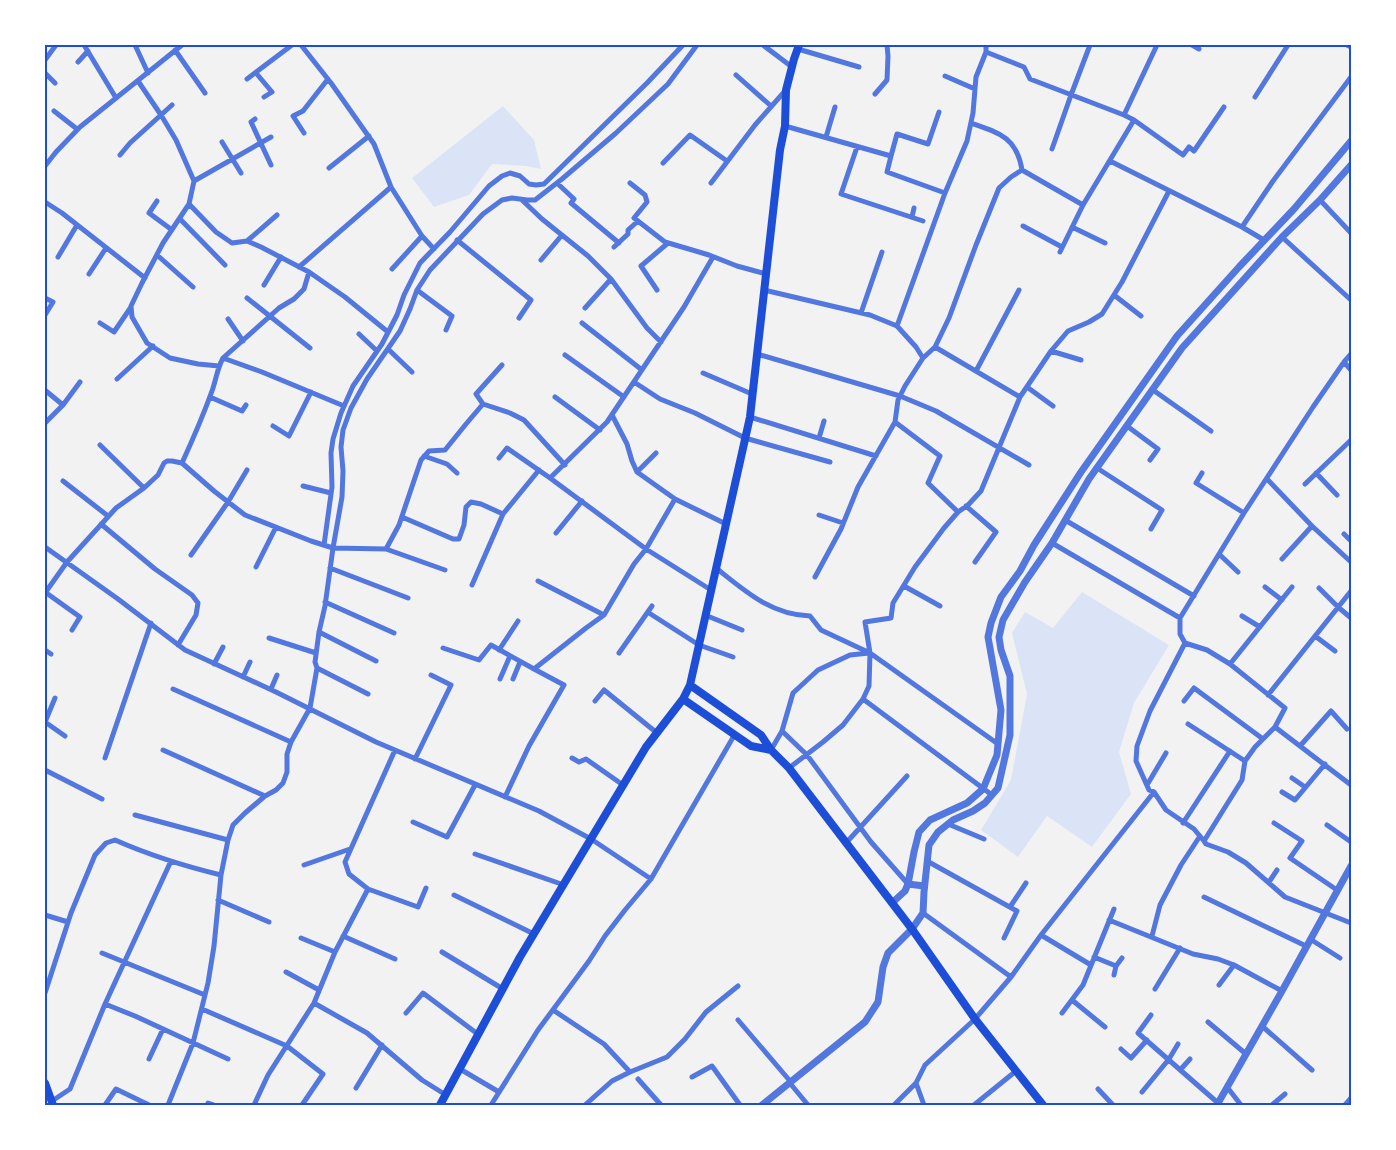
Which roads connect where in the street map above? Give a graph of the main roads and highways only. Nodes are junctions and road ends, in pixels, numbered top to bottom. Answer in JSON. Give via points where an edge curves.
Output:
{"nodes":[{"id":1,"x":799,"y":47,"type":"edge"},
{"id":2,"x":690,"y":685,"type":"junction"},
{"id":3,"x":683,"y":699,"type":"junction"},
{"id":4,"x":772,"y":750,"type":"junction"},
{"id":5,"x":45,"y":1083,"type":"edge"},
{"id":6,"x":52,"y":1103,"type":"edge"},
{"id":7,"x":440,"y":1105,"type":"edge"},
{"id":8,"x":1043,"y":1105,"type":"edge"}],
"edges":[{"from":1,"to":2,"type":"main road","via":[[786,90],[785,126],[750,417]]},
{"from":2,"to":3,"type":"main road"},
{"from":2,"to":4,"type":"main road","via":[[761,735]]},
{"from":3,"to":4,"type":"main road","via":[[751,746]]},
{"from":3,"to":7,"type":"main road","via":[[646,747],[623,785],[534,934]]},
{"from":4,"to":8,"type":"main road","via":[[893,902],[975,1019]]},
{"from":5,"to":6,"type":"main road"}]}
